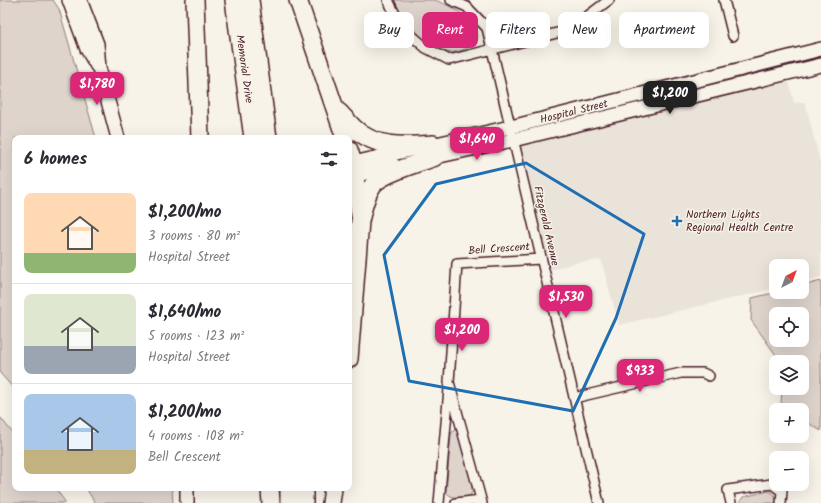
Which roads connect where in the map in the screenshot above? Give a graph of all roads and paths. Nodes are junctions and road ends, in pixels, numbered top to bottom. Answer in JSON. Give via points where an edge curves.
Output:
{"nodes":[{"id":1,"x":68,"y":0,"type":"edge"},
{"id":2,"x":80,"y":0,"type":"edge"},
{"id":3,"x":195,"y":0,"type":"edge"},
{"id":4,"x":234,"y":0,"type":"edge"},
{"id":5,"x":250,"y":0,"type":"edge"},
{"id":6,"x":298,"y":0,"type":"edge"},
{"id":7,"x":388,"y":0,"type":"edge"},
{"id":8,"x":452,"y":0,"type":"edge"},
{"id":9,"x":609,"y":0,"type":"edge"},
{"id":10,"x":724,"y":0,"type":"edge"},
{"id":11,"x":486,"y":27,"type":"edge"},
{"id":12,"x":550,"y":34,"type":"edge"},
{"id":13,"x":733,"y":36,"type":"dead end"},
{"id":14,"x":492,"y":48,"type":"joint"},
{"id":15,"x":821,"y":49,"type":"edge"},
{"id":16,"x":821,"y":64,"type":"edge"},
{"id":17,"x":99,"y":68,"type":"junction"},
{"id":18,"x":335,"y":107,"type":"junction"},
{"id":19,"x":510,"y":127,"type":"junction"},
{"id":20,"x":117,"y":135,"type":"edge"},
{"id":21,"x":200,"y":135,"type":"edge"},
{"id":22,"x":253,"y":135,"type":"edge"},
{"id":23,"x":268,"y":135,"type":"edge"},
{"id":24,"x":344,"y":135,"type":"edge"},
{"id":25,"x":513,"y":140,"type":"junction"},
{"id":26,"x":434,"y":150,"type":"junction"},
{"id":27,"x":352,"y":166,"type":"edge"},
{"id":28,"x":352,"y":172,"type":"edge"},
{"id":29,"x":360,"y":221,"type":"junction"},
{"id":30,"x":541,"y":259,"type":"junction"},
{"id":31,"x":352,"y":322,"type":"edge"},
{"id":32,"x":709,"y":376,"type":"dead end"},
{"id":33,"x":449,"y":382,"type":"junction"},
{"id":34,"x":574,"y":398,"type":"junction"},
{"id":35,"x":187,"y":491,"type":"edge"},
{"id":36,"x":270,"y":491,"type":"edge"},
{"id":37,"x":289,"y":491,"type":"edge"},
{"id":38,"x":304,"y":491,"type":"edge"},
{"id":39,"x":333,"y":491,"type":"edge"},
{"id":40,"x":481,"y":502,"type":"edge"},
{"id":41,"x":187,"y":503,"type":"edge"},
{"id":42,"x":271,"y":503,"type":"edge"},
{"id":43,"x":289,"y":503,"type":"edge"},
{"id":44,"x":304,"y":503,"type":"edge"},
{"id":45,"x":331,"y":503,"type":"edge"},
{"id":46,"x":439,"y":503,"type":"edge"},
{"id":47,"x":456,"y":503,"type":"edge"},
{"id":48,"x":599,"y":503,"type":"edge"},
{"id":49,"x":731,"y":503,"type":"edge"},
{"id":50,"x":781,"y":503,"type":"edge"}],
"edges":[{"from":1,"to":17,"type":"main road","via":[[87,49]]},
{"from":2,"to":17,"type":"main road","via":[[97,44]]},
{"from":3,"to":21,"type":"highway"},
{"from":4,"to":22,"type":"highway","name":"Memorial Drive"},
{"from":5,"to":23,"type":"highway","name":"Memorial Drive"},
{"from":6,"to":18,"type":"highway"},
{"from":7,"to":14,"type":"street","via":[[401,26],[426,48],[449,60]]},
{"from":8,"to":11,"type":"street","name":"Fitzgerald Avenue","via":[[467,7]]},
{"from":9,"to":12,"type":"street","via":[[569,30]]},
{"from":10,"to":13,"type":"street"},
{"from":14,"to":19,"type":"street","name":"Fitzgerald Avenue"},
{"from":15,"to":19,"type":"main road","name":"Hospital Street"},
{"from":16,"to":25,"type":"main road","name":"Hospital Street"},
{"from":17,"to":20,"type":"main road"},
{"from":18,"to":24,"type":"highway"},
{"from":18,"to":26,"type":"highway","via":[[355,129],[377,142]]},
{"from":19,"to":25,"type":"street","name":"Fitzgerald Avenue"},
{"from":19,"to":26,"type":"main road","name":"Hospital Street"},
{"from":25,"to":26,"type":"main road","name":"Hospital Street"},
{"from":25,"to":30,"type":"street","name":"Fitzgerald Avenue"},
{"from":26,"to":27,"type":"main road","name":"Hospital Street"},
{"from":26,"to":29,"type":"highway","via":[[384,176],[373,185],[365,201]]},
{"from":28,"to":29,"type":"highway"},
{"from":29,"to":31,"type":"highway"},
{"from":30,"to":33,"type":"street","name":"Bell Crescent","via":[[457,264]]},
{"from":30,"to":34,"type":"street","name":"Fitzgerald Avenue"},
{"from":32,"to":34,"type":"street","via":[[703,373],[682,373]]},
{"from":33,"to":40,"type":"street","name":"Bell Crescent"},
{"from":33,"to":46,"type":"street","name":"Bell Crescent"},
{"from":34,"to":48,"type":"street","name":"Fitzgerald Avenue"},
{"from":35,"to":41,"type":"main road"},
{"from":36,"to":42,"type":"highway"},
{"from":37,"to":43,"type":"highway"},
{"from":38,"to":44,"type":"highway"},
{"from":39,"to":45,"type":"highway"},
{"from":40,"to":47,"type":"street","name":"Bell Crescent"},
{"from":49,"to":50,"type":"street","via":[[728,490],[772,484],[782,491]]}]}
